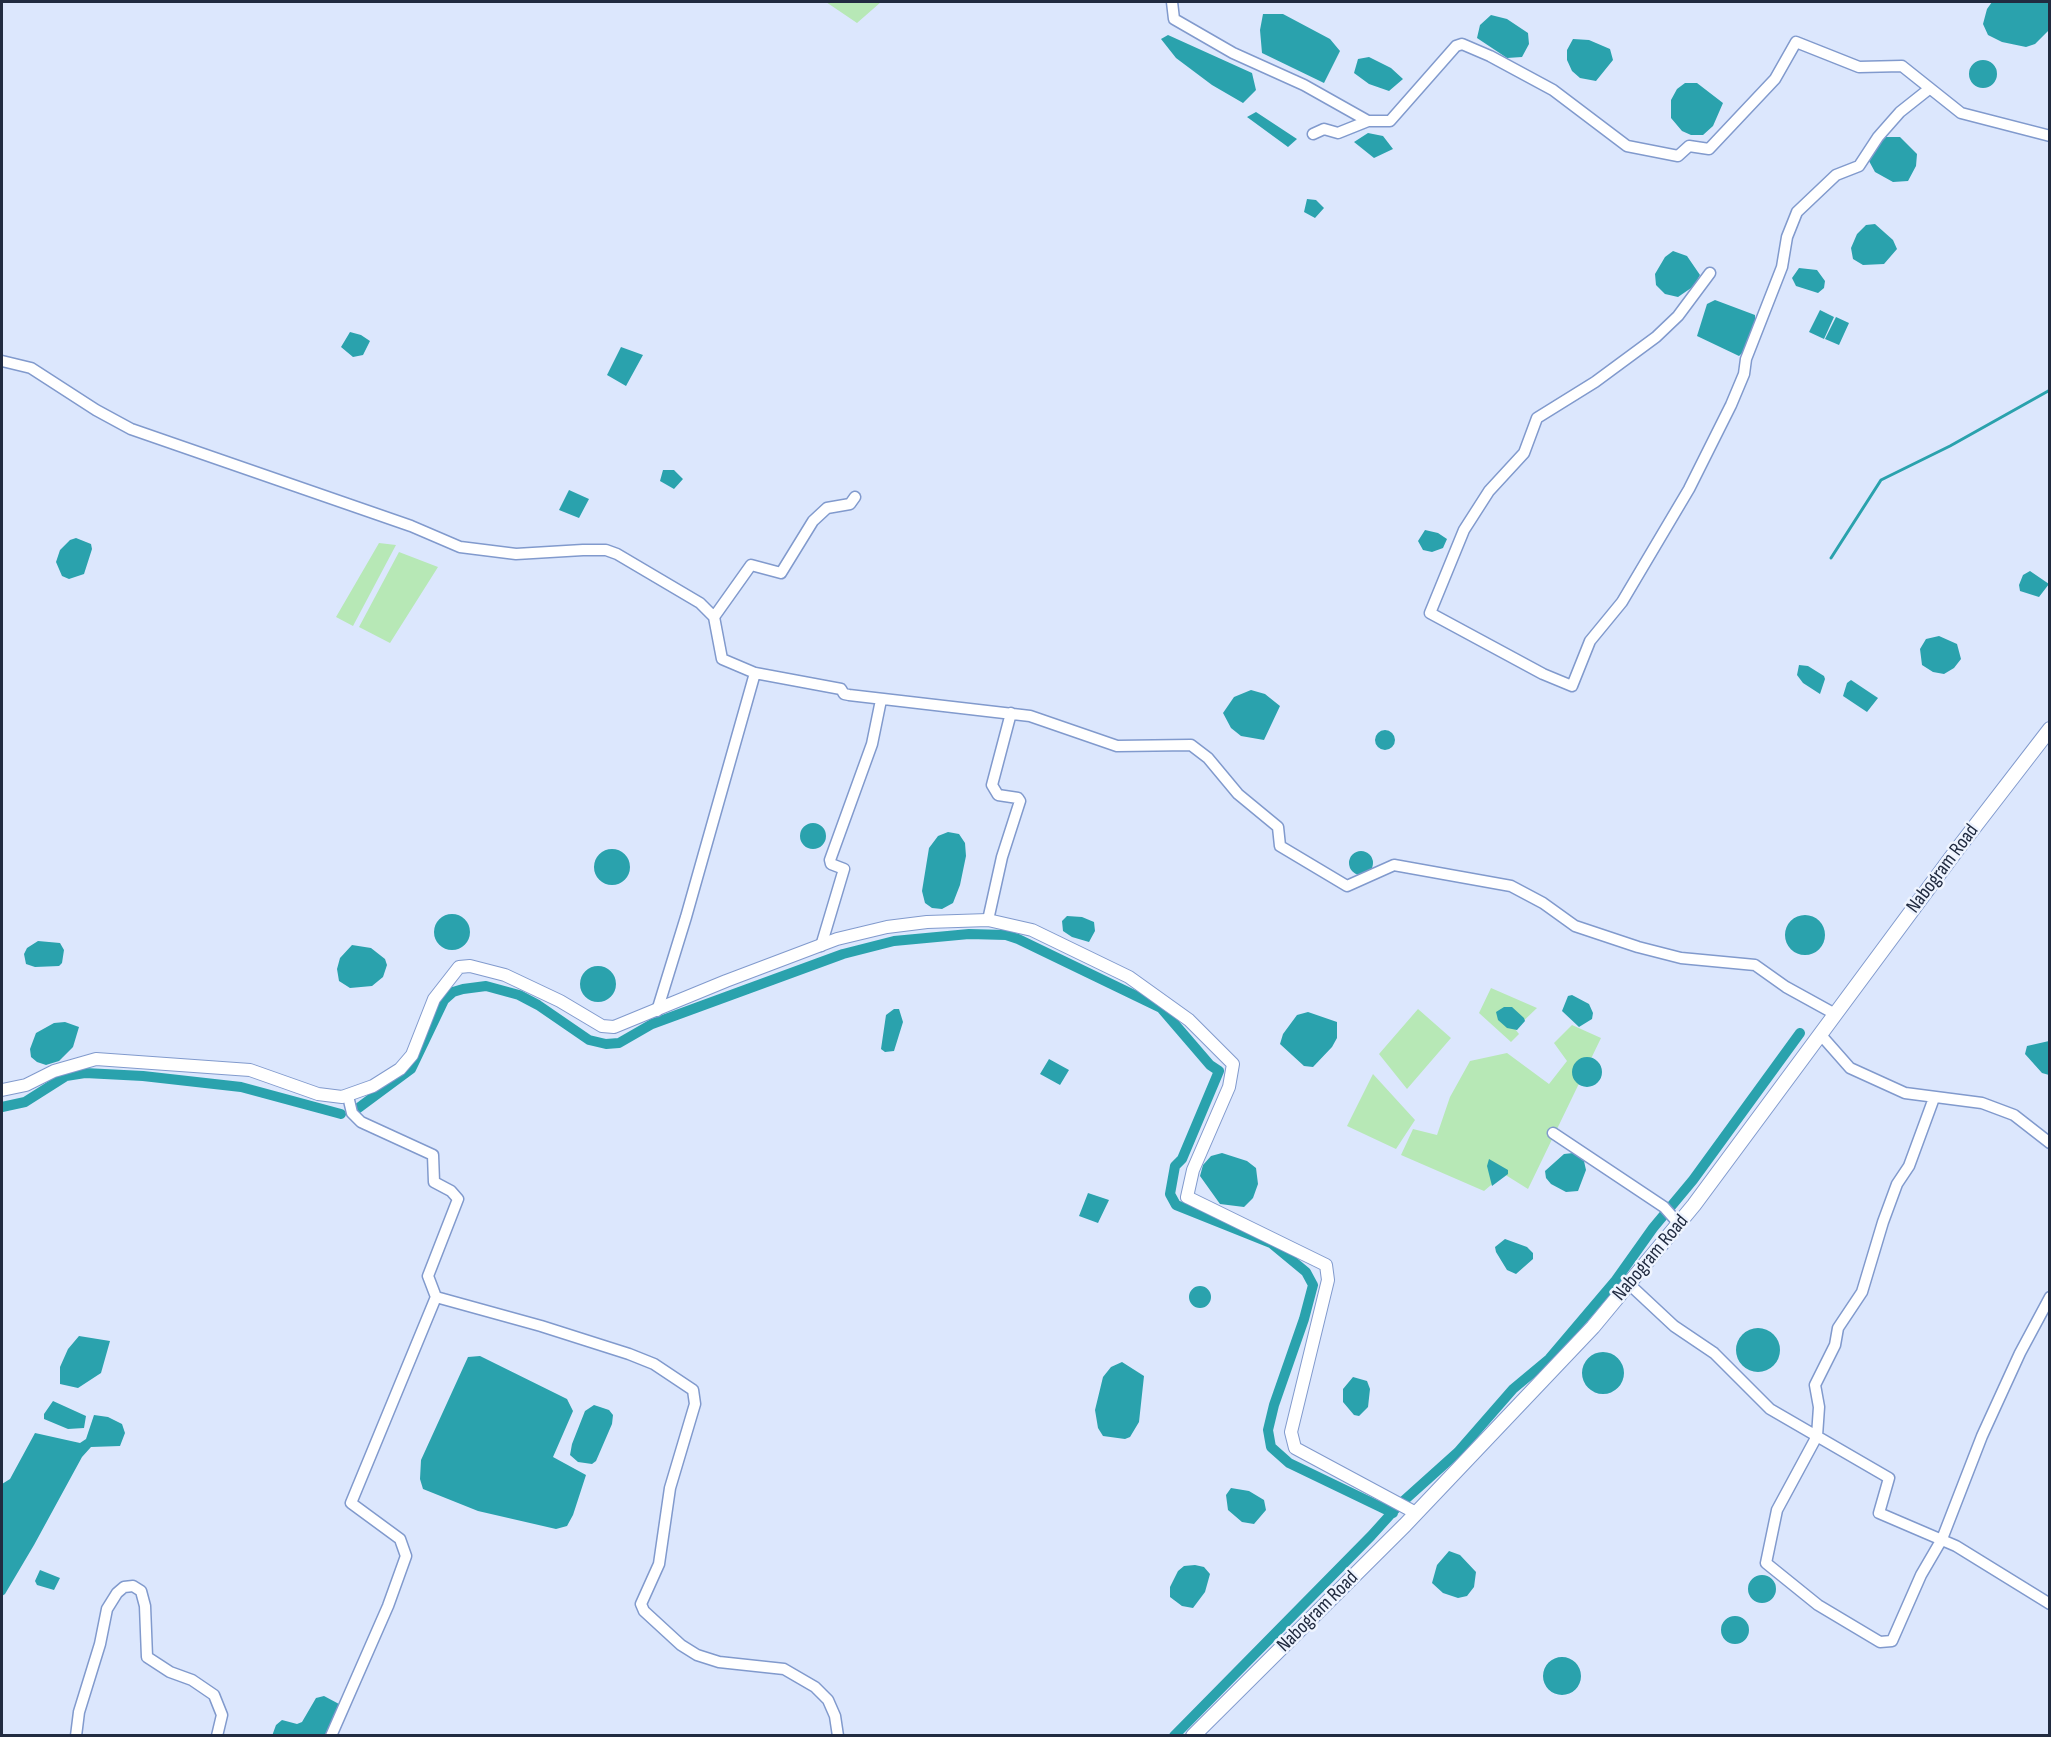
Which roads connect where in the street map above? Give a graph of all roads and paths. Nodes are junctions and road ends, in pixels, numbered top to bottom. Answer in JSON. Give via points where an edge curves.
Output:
{"nodes":[{"id":1,"x":1170,"y":2,"type":"edge"},
{"id":2,"x":1929,"y":89,"type":"junction"},
{"id":3,"x":1368,"y":121,"type":"junction"},
{"id":4,"x":1313,"y":134,"type":"dead end"},
{"id":5,"x":2049,"y":136,"type":"edge"},
{"id":6,"x":1710,"y":273,"type":"dead end"},
{"id":7,"x":2,"y":361,"type":"edge"},
{"id":8,"x":855,"y":497,"type":"dead end"},
{"id":9,"x":714,"y":617,"type":"junction"},
{"id":10,"x":755,"y":673,"type":"junction"},
{"id":11,"x":881,"y":700,"type":"junction"},
{"id":12,"x":1011,"y":713,"type":"junction"},
{"id":13,"x":2049,"y":729,"type":"edge"},
{"id":14,"x":988,"y":920,"type":"junction"},
{"id":15,"x":821,"y":946,"type":"junction"},
{"id":16,"x":657,"y":1011,"type":"junction"},
{"id":17,"x":1835,"y":1014,"type":"junction"},
{"id":18,"x":1820,"y":1034,"type":"junction"},
{"id":19,"x":2,"y":1090,"type":"edge"},
{"id":20,"x":348,"y":1096,"type":"junction"},
{"id":21,"x":1934,"y":1098,"type":"junction"},
{"id":22,"x":1553,"y":1133,"type":"dead end"},
{"id":23,"x":2049,"y":1143,"type":"edge"},
{"id":24,"x":1676,"y":1220,"type":"junction"},
{"id":25,"x":1629,"y":1284,"type":"junction"},
{"id":26,"x":436,"y":1297,"type":"junction"},
{"id":27,"x":2049,"y":1297,"type":"edge"},
{"id":28,"x":1817,"y":1436,"type":"junction"},
{"id":29,"x":1413,"y":1511,"type":"junction"},
{"id":30,"x":1942,"y":1539,"type":"junction"},
{"id":31,"x":2049,"y":1604,"type":"edge"},
{"id":32,"x":76,"y":1736,"type":"edge"},
{"id":33,"x":217,"y":1736,"type":"edge"},
{"id":34,"x":331,"y":1736,"type":"edge"},
{"id":35,"x":838,"y":1736,"type":"edge"},
{"id":36,"x":1193,"y":1736,"type":"edge"}],
"edges":[{"from":1,"to":3,"type":"street","via":[[1174,19]]},
{"from":2,"to":3,"type":"street","via":[[1902,66],[1859,67],[1796,42],[1775,79],[1709,149],[1689,146],[1678,156],[1627,147],[1552,90],[1462,44],[1456,46],[1390,121]]},
{"from":2,"to":5,"type":"street","via":[[1961,113]]},
{"from":2,"to":6,"type":"street","via":[[1878,137],[1859,166],[1836,175],[1797,212],[1787,237],[1782,267],[1731,405],[1689,489],[1622,602],[1590,641],[1572,686],[1543,675],[1430,613],[1464,530],[1489,491],[1524,453],[1537,418],[1656,337],[1678,316]]},
{"from":3,"to":4,"type":"street","via":[[1338,133],[1324,129]]},
{"from":7,"to":9,"type":"street","via":[[31,368],[131,429],[411,526],[460,547],[516,554],[606,550],[682,591]]},
{"from":8,"to":9,"type":"street","via":[[850,504],[827,508],[813,521],[781,573],[751,565]]},
{"from":9,"to":10,"type":"street","via":[[722,659]]},
{"from":10,"to":11,"type":"street","via":[[840,688],[844,694]]},
{"from":10,"to":16,"type":"street"},
{"from":11,"to":12,"type":"street"},
{"from":11,"to":15,"type":"street","via":[[872,744],[830,860],[844,869]]},
{"from":12,"to":14,"type":"street","via":[[992,785],[998,795],[1020,801]]},
{"from":12,"to":17,"type":"street","via":[[1117,746],[1191,746],[1208,758],[1238,794],[1278,827],[1280,846],[1347,886],[1394,865],[1511,886],[1575,926],[1638,947],[1681,958],[1755,965]]},
{"from":13,"to":17,"type":"main road","name":"Nabogram Road"},
{"from":14,"to":15,"type":"street","via":[[887,927]]},
{"from":14,"to":29,"type":"street","via":[[1032,930],[1129,977],[1189,1020],[1233,1064],[1228,1087],[1193,1170],[1188,1197],[1326,1265],[1328,1280],[1291,1432],[1295,1448]]},
{"from":15,"to":16,"type":"street"},
{"from":16,"to":20,"type":"street","via":[[614,1027],[602,1026],[505,975],[459,967],[434,999],[412,1055],[400,1069]]},
{"from":17,"to":18,"type":"main road","name":"Nabogram Road"},
{"from":18,"to":21,"type":"street","via":[[1850,1068],[1905,1093]]},
{"from":18,"to":24,"type":"main road","name":"Nabogram Road"},
{"from":19,"to":20,"type":"street","via":[[96,1059],[250,1070],[318,1094]]},
{"from":20,"to":26,"type":"street","via":[[352,1113],[361,1122],[433,1155],[433,1180],[458,1199],[428,1276]]},
{"from":21,"to":23,"type":"street","via":[[1982,1103],[2014,1115]]},
{"from":21,"to":28,"type":"street","via":[[1909,1166],[1897,1184],[1862,1292],[1838,1328],[1835,1345],[1815,1385],[1819,1407]]},
{"from":22,"to":24,"type":"street","via":[[1664,1207]]},
{"from":24,"to":25,"type":"main road","name":"Nabogram Road"},
{"from":25,"to":28,"type":"street","via":[[1674,1326],[1713,1353],[1770,1409]]},
{"from":25,"to":29,"type":"main road","name":"Nabogram Road","via":[[1593,1328]]},
{"from":26,"to":34,"type":"street","via":[[351,1503],[400,1539],[406,1556]]},
{"from":26,"to":35,"type":"street","via":[[629,1354],[654,1364],[693,1390],[695,1404],[670,1488],[659,1564],[641,1604],[681,1645],[697,1655],[719,1662],[784,1669],[815,1687],[828,1700]]},
{"from":27,"to":30,"type":"street","via":[[1982,1436]]},
{"from":28,"to":30,"type":"street","via":[[1889,1478],[1879,1513]]},
{"from":28,"to":30,"type":"street","via":[[1777,1510],[1766,1563],[1805,1596],[1880,1642],[1892,1641],[1921,1575]]},
{"from":29,"to":36,"type":"main road","name":"Nabogram Road"},
{"from":30,"to":31,"type":"street"},
{"from":32,"to":33,"type":"street","via":[[107,1609],[117,1593],[133,1586],[141,1591],[145,1606],[147,1657],[214,1695],[222,1715]]}]}
